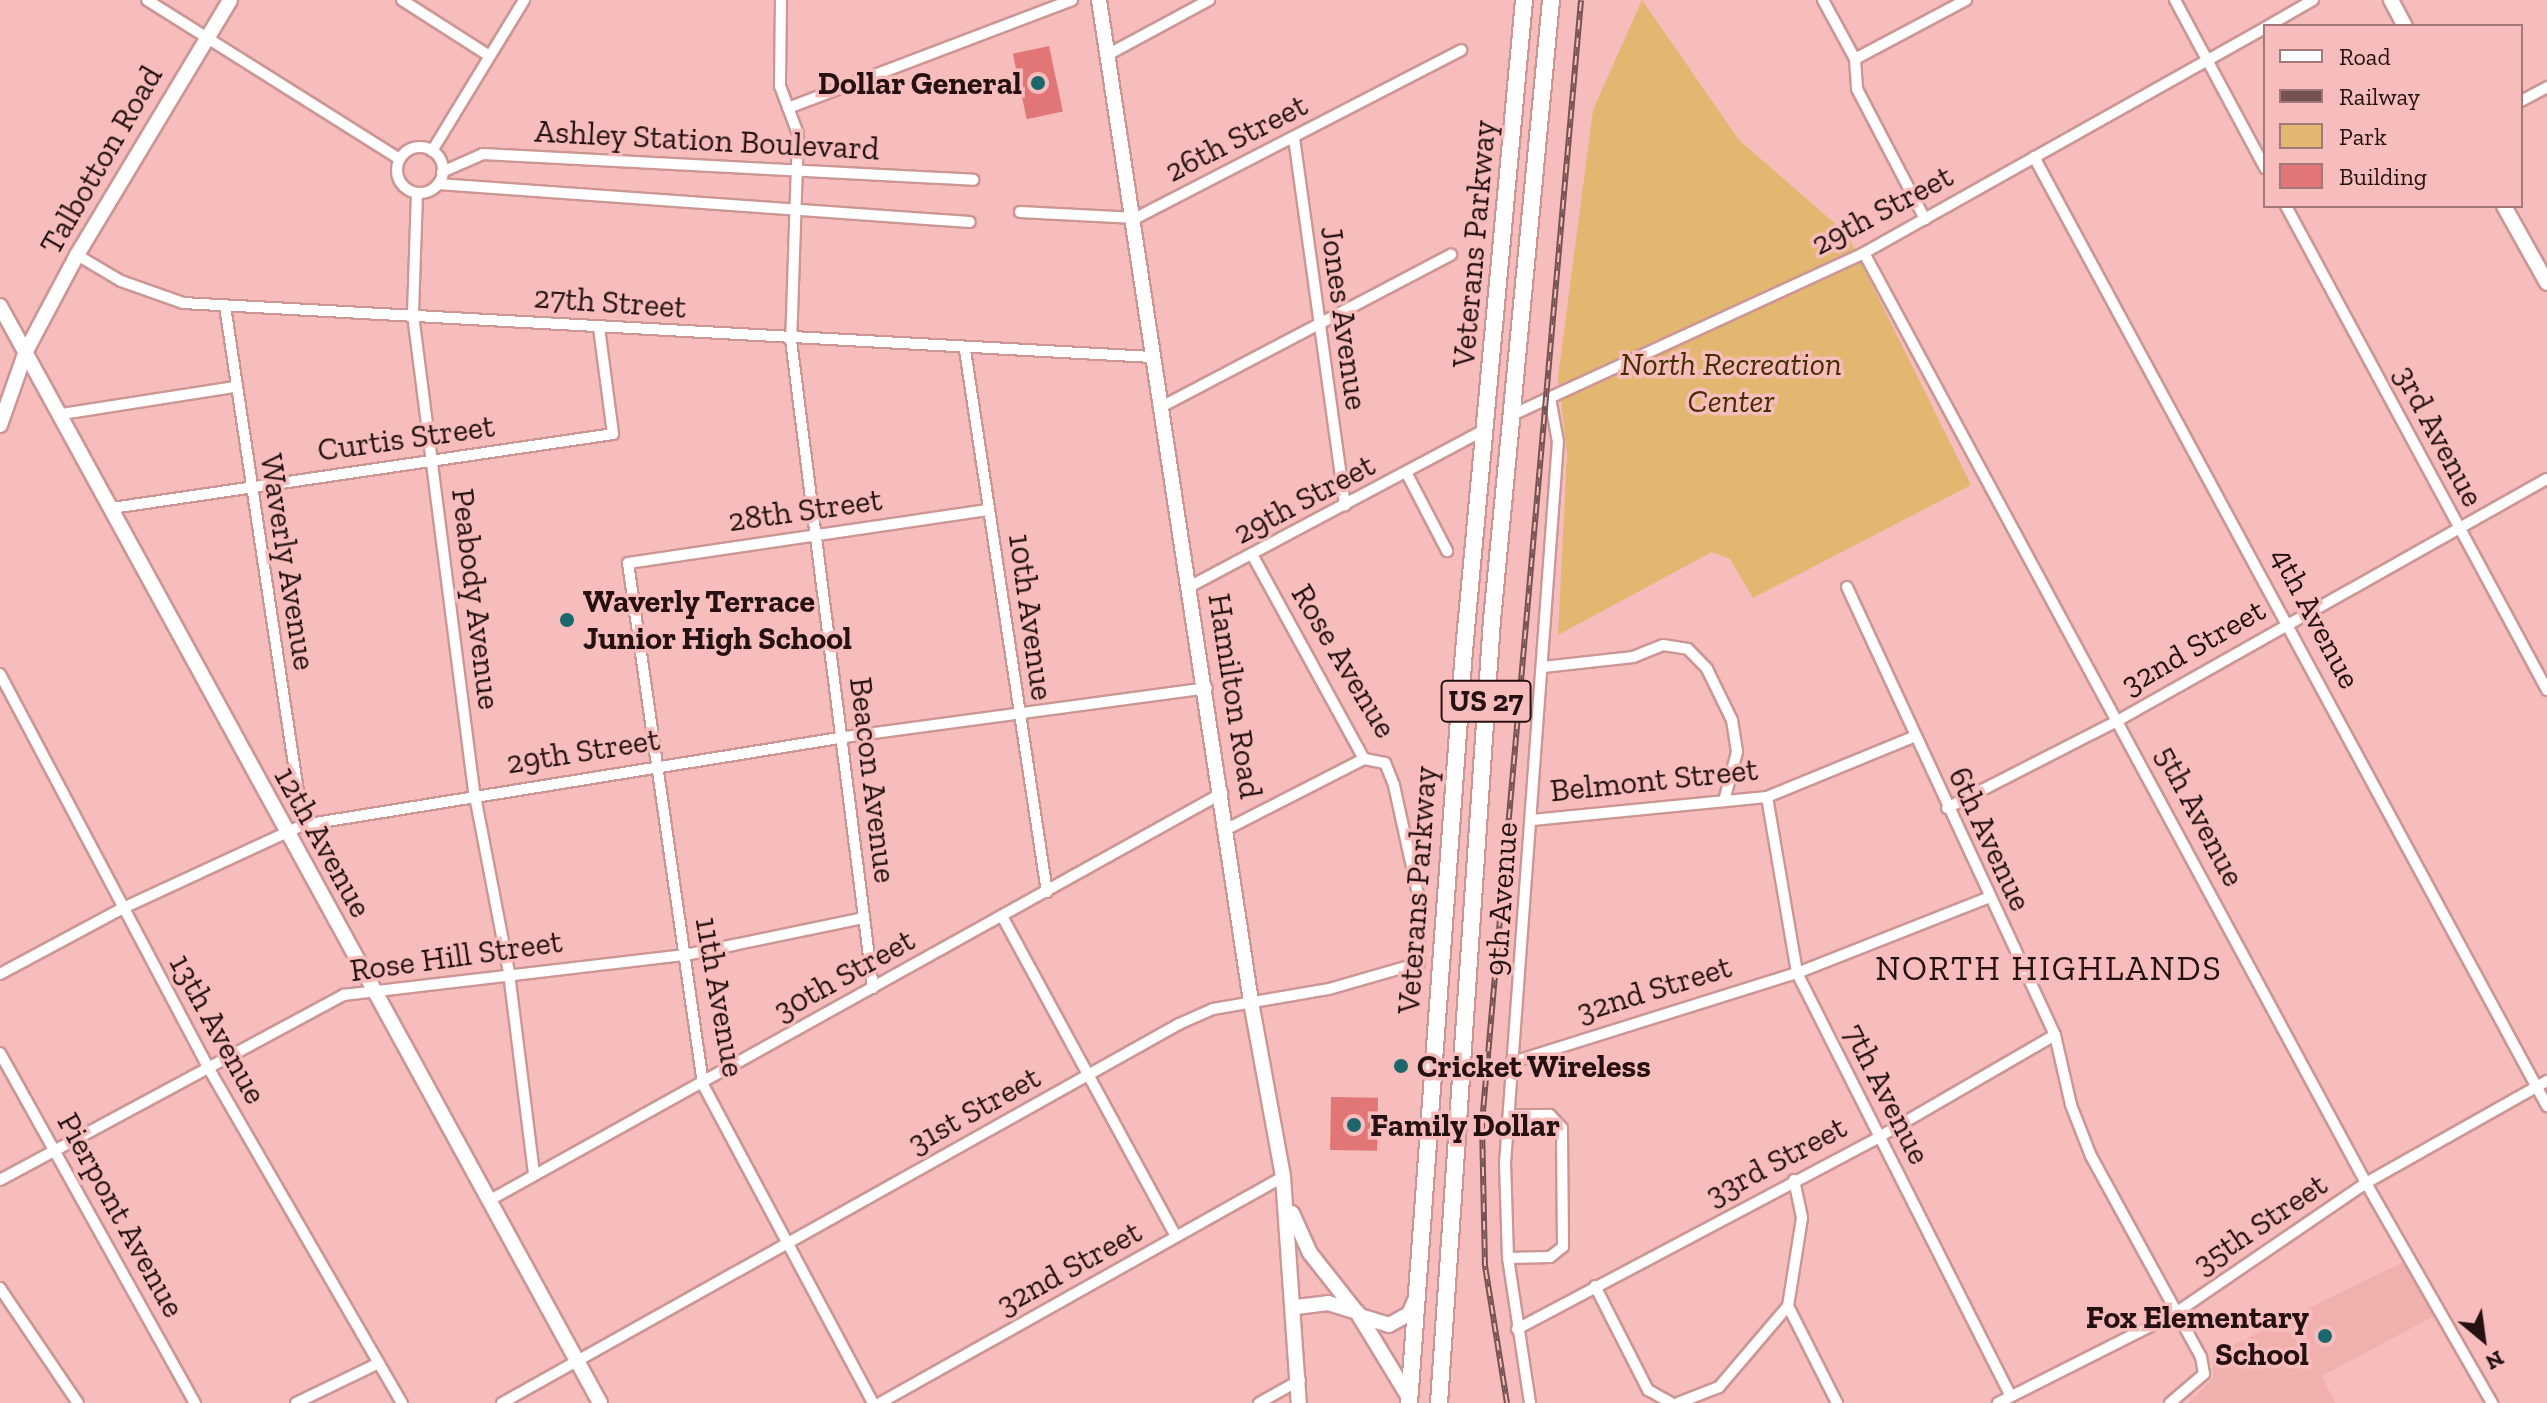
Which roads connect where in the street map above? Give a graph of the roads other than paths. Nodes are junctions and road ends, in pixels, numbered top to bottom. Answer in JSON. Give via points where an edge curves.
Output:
{"nodes":[{"id":1,"x":147,"y":0,"type":"edge"},
{"id":2,"x":230,"y":0,"type":"edge"},
{"id":3,"x":402,"y":0,"type":"edge"},
{"id":4,"x":524,"y":0,"type":"edge"},
{"id":5,"x":781,"y":0,"type":"edge"},
{"id":6,"x":1072,"y":0,"type":"edge"},
{"id":7,"x":1099,"y":0,"type":"edge"},
{"id":8,"x":1209,"y":0,"type":"edge"},
{"id":9,"x":1524,"y":0,"type":"edge"},
{"id":10,"x":1551,"y":0,"type":"edge"},
{"id":11,"x":1823,"y":0,"type":"edge"},
{"id":12,"x":1966,"y":0,"type":"edge"},
{"id":13,"x":2175,"y":0,"type":"edge"},
{"id":14,"x":2313,"y":0,"type":"edge"},
{"id":15,"x":2391,"y":0,"type":"edge"},
{"id":16,"x":2271,"y":24,"type":"edge"},
{"id":17,"x":2404,"y":24,"type":"edge"},
{"id":18,"x":2263,"y":29,"type":"edge"},
{"id":19,"x":204,"y":40,"type":"junction"},
{"id":20,"x":1461,"y":50,"type":"dead end"},
{"id":21,"x":1109,"y":54,"type":"junction"},
{"id":22,"x":488,"y":55,"type":"junction"},
{"id":23,"x":1855,"y":59,"type":"junction"},
{"id":24,"x":2208,"y":61,"type":"junction"},
{"id":25,"x":2547,"y":87,"type":"edge"},
{"id":26,"x":2523,"y":100,"type":"edge"},
{"id":27,"x":788,"y":108,"type":"junction"},
{"id":28,"x":1294,"y":138,"type":"junction"},
{"id":29,"x":432,"y":151,"type":"junction"},
{"id":30,"x":2034,"y":157,"type":"junction"},
{"id":31,"x":399,"y":159,"type":"junction"},
{"id":32,"x":2263,"y":164,"type":"edge"},
{"id":33,"x":796,"y":170,"type":"junction"},
{"id":34,"x":442,"y":172,"type":"junction"},
{"id":35,"x":973,"y":180,"type":"dead end"},
{"id":36,"x":438,"y":184,"type":"junction"},
{"id":37,"x":417,"y":193,"type":"junction"},
{"id":38,"x":2287,"y":208,"type":"edge"},
{"id":39,"x":2505,"y":208,"type":"edge"},
{"id":40,"x":795,"y":210,"type":"junction"},
{"id":41,"x":1020,"y":212,"type":"dead end"},
{"id":42,"x":1136,"y":218,"type":"junction"},
{"id":43,"x":1925,"y":219,"type":"junction"},
{"id":44,"x":970,"y":222,"type":"dead end"},
{"id":45,"x":1864,"y":253,"type":"junction"},
{"id":46,"x":77,"y":255,"type":"junction"},
{"id":47,"x":1451,"y":255,"type":"dead end"},
{"id":48,"x":2547,"y":283,"type":"edge"},
{"id":49,"x":0,"y":306,"type":"edge"},
{"id":50,"x":225,"y":306,"type":"junction"},
{"id":51,"x":413,"y":315,"type":"junction"},
{"id":52,"x":1316,"y":325,"type":"junction"},
{"id":53,"x":599,"y":328,"type":"junction"},
{"id":54,"x":791,"y":340,"type":"junction"},
{"id":55,"x":965,"y":350,"type":"junction"},
{"id":56,"x":26,"y":351,"type":"junction"},
{"id":57,"x":1151,"y":357,"type":"junction"},
{"id":58,"x":235,"y":387,"type":"junction"},
{"id":59,"x":1550,"y":398,"type":"junction"},
{"id":60,"x":1159,"y":408,"type":"junction"},
{"id":61,"x":62,"y":414,"type":"junction"},
{"id":62,"x":1512,"y":415,"type":"junction"},
{"id":63,"x":0,"y":425,"type":"edge"},
{"id":64,"x":1484,"y":430,"type":"junction"},
{"id":65,"x":431,"y":460,"type":"junction"},
{"id":66,"x":1407,"y":474,"type":"junction"},
{"id":67,"x":2547,"y":479,"type":"edge"},
{"id":68,"x":249,"y":488,"type":"junction"},
{"id":69,"x":1345,"y":505,"type":"junction"},
{"id":70,"x":112,"y":508,"type":"junction"},
{"id":71,"x":989,"y":510,"type":"junction"},
{"id":72,"x":2459,"y":527,"type":"junction"},
{"id":73,"x":811,"y":535,"type":"junction"},
{"id":74,"x":1447,"y":551,"type":"dead end"},
{"id":75,"x":1253,"y":556,"type":"junction"},
{"id":76,"x":628,"y":563,"type":"joint"},
{"id":77,"x":1189,"y":587,"type":"junction"},
{"id":78,"x":1847,"y":587,"type":"dead end"},
{"id":79,"x":2289,"y":622,"type":"junction"},
{"id":80,"x":1543,"y":667,"type":"junction"},
{"id":81,"x":0,"y":674,"type":"edge"},
{"id":82,"x":1207,"y":688,"type":"junction"},
{"id":83,"x":2547,"y":690,"type":"edge"},
{"id":84,"x":1019,"y":714,"type":"junction"},
{"id":85,"x":2119,"y":720,"type":"junction"},
{"id":86,"x":845,"y":737,"type":"junction"},
{"id":87,"x":1913,"y":737,"type":"junction"},
{"id":88,"x":1364,"y":759,"type":"junction"},
{"id":89,"x":659,"y":765,"type":"junction"},
{"id":90,"x":1222,"y":793,"type":"junction"},
{"id":91,"x":475,"y":796,"type":"junction"},
{"id":92,"x":1767,"y":797,"type":"junction"},
{"id":93,"x":1724,"y":801,"type":"junction"},
{"id":94,"x":1947,"y":808,"type":"junction"},
{"id":95,"x":1532,"y":820,"type":"junction"},
{"id":96,"x":303,"y":825,"type":"junction"},
{"id":97,"x":1229,"y":828,"type":"junction"},
{"id":98,"x":284,"y":830,"type":"junction"},
{"id":99,"x":1416,"y":878,"type":"joint"},
{"id":100,"x":1047,"y":892,"type":"junction"},
{"id":101,"x":1987,"y":898,"type":"junction"},
{"id":102,"x":121,"y":909,"type":"junction"},
{"id":103,"x":1002,"y":916,"type":"junction"},
{"id":104,"x":864,"y":918,"type":"junction"},
{"id":105,"x":685,"y":955,"type":"junction"},
{"id":106,"x":509,"y":973,"type":"junction"},
{"id":107,"x":1797,"y":973,"type":"junction"},
{"id":108,"x":0,"y":974,"type":"edge"},
{"id":109,"x":873,"y":988,"type":"junction"},
{"id":110,"x":374,"y":992,"type":"junction"},
{"id":111,"x":1251,"y":1002,"type":"junction"},
{"id":112,"x":2055,"y":1035,"type":"junction"},
{"id":113,"x":0,"y":1053,"type":"edge"},
{"id":114,"x":1516,"y":1061,"type":"junction"},
{"id":115,"x":209,"y":1069,"type":"junction"},
{"id":116,"x":1087,"y":1078,"type":"junction"},
{"id":117,"x":2547,"y":1081,"type":"edge"},
{"id":118,"x":703,"y":1084,"type":"junction"},
{"id":119,"x":2536,"y":1087,"type":"junction"},
{"id":120,"x":2547,"y":1106,"type":"edge"},
{"id":121,"x":1509,"y":1115,"type":"junction"},
{"id":122,"x":1879,"y":1137,"type":"junction"},
{"id":123,"x":57,"y":1150,"type":"junction"},
{"id":124,"x":534,"y":1174,"type":"junction"},
{"id":125,"x":1283,"y":1177,"type":"junction"},
{"id":126,"x":0,"y":1180,"type":"edge"},
{"id":127,"x":1794,"y":1180,"type":"junction"},
{"id":128,"x":2366,"y":1183,"type":"junction"},
{"id":129,"x":1286,"y":1198,"type":"junction"},
{"id":130,"x":490,"y":1200,"type":"junction"},
{"id":131,"x":1176,"y":1237,"type":"junction"},
{"id":132,"x":788,"y":1241,"type":"junction"},
{"id":133,"x":1508,"y":1258,"type":"junction"},
{"id":134,"x":1595,"y":1286,"type":"junction"},
{"id":135,"x":0,"y":1288,"type":"edge"},
{"id":136,"x":1416,"y":1298,"type":"junction"},
{"id":137,"x":1788,"y":1306,"type":"junction"},
{"id":138,"x":1296,"y":1307,"type":"junction"},
{"id":139,"x":1358,"y":1314,"type":"junction"},
{"id":140,"x":2174,"y":1314,"type":"junction"},
{"id":141,"x":1517,"y":1329,"type":"junction"},
{"id":142,"x":576,"y":1359,"type":"junction"},
{"id":143,"x":379,"y":1363,"type":"junction"},
{"id":144,"x":1300,"y":1380,"type":"junction"},
{"id":145,"x":2011,"y":1396,"type":"junction"},
{"id":146,"x":1411,"y":1401,"type":"edge"},
{"id":147,"x":78,"y":1403,"type":"edge"},
{"id":148,"x":195,"y":1403,"type":"edge"},
{"id":149,"x":296,"y":1403,"type":"edge"},
{"id":150,"x":402,"y":1403,"type":"edge"},
{"id":151,"x":502,"y":1403,"type":"edge"},
{"id":152,"x":600,"y":1403,"type":"edge"},
{"id":153,"x":873,"y":1403,"type":"edge"},
{"id":154,"x":880,"y":1403,"type":"edge"},
{"id":155,"x":1259,"y":1403,"type":"edge"},
{"id":156,"x":1299,"y":1403,"type":"edge"},
{"id":157,"x":1439,"y":1403,"type":"edge"},
{"id":158,"x":1530,"y":1403,"type":"edge"},
{"id":159,"x":1671,"y":1403,"type":"edge"},
{"id":160,"x":1678,"y":1403,"type":"edge"},
{"id":161,"x":1837,"y":1403,"type":"edge"},
{"id":162,"x":1998,"y":1403,"type":"edge"},
{"id":163,"x":2170,"y":1403,"type":"edge"},
{"id":164,"x":2492,"y":1403,"type":"edge"}],
"edges":[{"from":1,"to":19,"type":"street"},
{"from":2,"to":19,"type":"street","name":"Talbotton Road"},
{"from":3,"to":22,"type":"street"},
{"from":4,"to":22,"type":"street"},
{"from":5,"to":27,"type":"street","name":"Beacon Avenue","via":[[776,49]]},
{"from":6,"to":27,"type":"street"},
{"from":7,"to":21,"type":"street","name":"Hamilton Road"},
{"from":8,"to":21,"type":"street"},
{"from":9,"to":64,"type":"main road","name":"Veterans Parkway","number":"US 27"},
{"from":10,"to":62,"type":"main road","name":"Veterans Parkway","number":"US 27"},
{"from":11,"to":23,"type":"street"},
{"from":12,"to":23,"type":"street"},
{"from":13,"to":24,"type":"street"},
{"from":14,"to":16,"type":"street","name":"29th Street"},
{"from":15,"to":17,"type":"street"},
{"from":18,"to":24,"type":"street","name":"29th Street"},
{"from":19,"to":31,"type":"street"},
{"from":19,"to":46,"type":"street","name":"Talbotton Road"},
{"from":20,"to":28,"type":"street","name":"26th Street"},
{"from":21,"to":42,"type":"street","name":"Hamilton Road"},
{"from":22,"to":29,"type":"street"},
{"from":23,"to":43,"type":"street","via":[[1857,89]]},
{"from":24,"to":30,"type":"street","name":"29th Street"},
{"from":24,"to":32,"type":"street"},
{"from":25,"to":26,"type":"street"},
{"from":27,"to":33,"type":"street","name":"Beacon Avenue","via":[[798,134]]},
{"from":28,"to":42,"type":"street","name":"26th Street"},
{"from":28,"to":52,"type":"street","name":"Jones Avenue"},
{"from":29,"to":31,"type":"street","via":[[410,149]]},
{"from":29,"to":34,"type":"street"},
{"from":30,"to":43,"type":"street","name":"29th Street"},
{"from":30,"to":79,"type":"street","name":"4th Avenue"},
{"from":31,"to":37,"type":"street","via":[[399,181]]},
{"from":33,"to":34,"type":"street","name":"Ashley Station Boulevard","via":[[483,154]]},
{"from":33,"to":35,"type":"street","name":"Ashley Station Boulevard"},
{"from":33,"to":40,"type":"street","name":"Beacon Avenue"},
{"from":34,"to":36,"type":"street"},
{"from":36,"to":37,"type":"street"},
{"from":36,"to":40,"type":"street","name":"Ashley Station Boulevard"},
{"from":37,"to":51,"type":"street","name":"Peabody Avenue"},
{"from":38,"to":72,"type":"street","name":"3rd Avenue"},
{"from":39,"to":48,"type":"street"},
{"from":40,"to":44,"type":"street","name":"Ashley Station Boulevard"},
{"from":40,"to":54,"type":"street","name":"Beacon Avenue"},
{"from":41,"to":42,"type":"street","name":"26th Street"},
{"from":42,"to":57,"type":"street","name":"Hamilton Road"},
{"from":43,"to":45,"type":"street","name":"29th Street"},
{"from":45,"to":59,"type":"street","name":"29th Street"},
{"from":45,"to":85,"type":"street","name":"5th Avenue"},
{"from":46,"to":50,"type":"street","name":"27th Street","via":[[161,298]]},
{"from":46,"to":56,"type":"street","name":"Talbotton Road"},
{"from":47,"to":52,"type":"street"},
{"from":49,"to":56,"type":"street","name":"12th Avenue"},
{"from":50,"to":51,"type":"street","name":"27th Street"},
{"from":50,"to":58,"type":"street","name":"Waverly Avenue"},
{"from":51,"to":53,"type":"street","name":"27th Street"},
{"from":51,"to":65,"type":"street","name":"Peabody Avenue"},
{"from":52,"to":60,"type":"street"},
{"from":52,"to":69,"type":"street","name":"Jones Avenue"},
{"from":53,"to":54,"type":"street","name":"27th Street"},
{"from":53,"to":65,"type":"street","name":"Curtis Street","via":[[613,434]]},
{"from":54,"to":55,"type":"street","name":"27th Street"},
{"from":54,"to":73,"type":"street","name":"Beacon Avenue"},
{"from":55,"to":57,"type":"street","name":"27th Street"},
{"from":55,"to":71,"type":"street","name":"10th Avenue"},
{"from":56,"to":61,"type":"street","name":"12th Avenue"},
{"from":56,"to":63,"type":"street","name":"Talbotton Road"},
{"from":57,"to":60,"type":"street","name":"Hamilton Road"},
{"from":58,"to":61,"type":"street"},
{"from":58,"to":68,"type":"street","name":"Waverly Avenue"},
{"from":59,"to":62,"type":"street","name":"29th Street"},
{"from":59,"to":80,"type":"street","name":"9th Avenue","via":[[1558,442]]},
{"from":60,"to":77,"type":"street","name":"Hamilton Road"},
{"from":61,"to":70,"type":"street","name":"12th Avenue"},
{"from":62,"to":157,"type":"main road","name":"Veterans Parkway","number":"US 27","via":[[1491,635]]},
{"from":64,"to":66,"type":"street","name":"29th Street"},
{"from":64,"to":136,"type":"main road","name":"Veterans Parkway","number":"US 27"},
{"from":65,"to":68,"type":"street","name":"Curtis Street"},
{"from":65,"to":91,"type":"street","name":"Peabody Avenue"},
{"from":66,"to":69,"type":"street","name":"29th Street"},
{"from":66,"to":74,"type":"street"},
{"from":67,"to":72,"type":"street","name":"32nd Street"},
{"from":68,"to":70,"type":"street","name":"Curtis Street"},
{"from":68,"to":96,"type":"street","name":"Waverly Avenue"},
{"from":69,"to":75,"type":"street","name":"29th Street"},
{"from":70,"to":98,"type":"street","name":"12th Avenue"},
{"from":71,"to":73,"type":"street","name":"28th Street"},
{"from":71,"to":84,"type":"street","name":"10th Avenue"},
{"from":72,"to":79,"type":"street","name":"32nd Street"},
{"from":72,"to":83,"type":"street","name":"3rd Avenue"},
{"from":73,"to":76,"type":"street","name":"28th Street"},
{"from":73,"to":86,"type":"street","name":"Beacon Avenue"},
{"from":75,"to":77,"type":"street","name":"29th Street"},
{"from":75,"to":88,"type":"street","name":"Rose Avenue"},
{"from":76,"to":89,"type":"street","name":"11th Avenue"},
{"from":77,"to":82,"type":"street","name":"Hamilton Road"},
{"from":78,"to":87,"type":"street","name":"6th Avenue"},
{"from":79,"to":85,"type":"street","name":"32nd Street"},
{"from":79,"to":119,"type":"street","name":"4th Avenue"},
{"from":80,"to":93,"type":"street","via":[[1633,657],[1663,645],[1688,649],[1707,669],[1732,720],[1737,752]]},
{"from":80,"to":95,"type":"street","name":"9th Avenue"},
{"from":81,"to":102,"type":"street","name":"13th Avenue"},
{"from":82,"to":84,"type":"street","name":"29th Street"},
{"from":82,"to":90,"type":"street","name":"Hamilton Road"},
{"from":84,"to":86,"type":"street","name":"29th Street"},
{"from":84,"to":100,"type":"street","name":"10th Avenue"},
{"from":85,"to":94,"type":"street","name":"32nd Street"},
{"from":85,"to":128,"type":"street","name":"5th Avenue"},
{"from":86,"to":89,"type":"street","name":"29th Street"},
{"from":86,"to":104,"type":"street","name":"Beacon Avenue"},
{"from":87,"to":92,"type":"street","name":"Belmont Street"},
{"from":87,"to":94,"type":"street","name":"6th Avenue"},
{"from":88,"to":97,"type":"street"},
{"from":88,"to":99,"type":"street","name":"Rose Avenue","via":[[1385,763]]},
{"from":89,"to":91,"type":"street","name":"29th Street"},
{"from":89,"to":105,"type":"street","name":"11th Avenue"},
{"from":90,"to":97,"type":"street","name":"Hamilton Road"},
{"from":90,"to":100,"type":"street","name":"30th Street"},
{"from":91,"to":96,"type":"street","name":"29th Street"},
{"from":91,"to":106,"type":"street","name":"Peabody Avenue"},
{"from":92,"to":93,"type":"street","name":"Belmont Street"},
{"from":92,"to":107,"type":"street","name":"7th Avenue"},
{"from":93,"to":95,"type":"street","name":"Belmont Street"},
{"from":94,"to":101,"type":"street","name":"6th Avenue"},
{"from":95,"to":114,"type":"street","name":"9th Avenue"},
{"from":96,"to":98,"type":"street","name":"29th Street"},
{"from":97,"to":111,"type":"street","name":"Hamilton Road"},
{"from":98,"to":102,"type":"street","name":"29th Street"},
{"from":98,"to":110,"type":"street","name":"12th Avenue"},
{"from":99,"to":111,"type":"street","name":"31st Street","via":[[1423,948],[1419,963],[1329,989]]},
{"from":100,"to":103,"type":"street","name":"30th Street"},
{"from":101,"to":107,"type":"street","name":"32nd Street"},
{"from":101,"to":112,"type":"street","name":"6th Avenue"},
{"from":102,"to":108,"type":"street","name":"29th Street"},
{"from":102,"to":115,"type":"street","name":"13th Avenue"},
{"from":103,"to":109,"type":"street","name":"30th Street"},
{"from":103,"to":116,"type":"street"},
{"from":104,"to":105,"type":"street","name":"Rose Hill Street"},
{"from":104,"to":109,"type":"street","name":"Beacon Avenue"},
{"from":105,"to":106,"type":"street","name":"Rose Hill Street"},
{"from":105,"to":118,"type":"street","name":"11th Avenue"},
{"from":106,"to":110,"type":"street","name":"Rose Hill Street"},
{"from":106,"to":124,"type":"street","name":"Peabody Avenue"},
{"from":107,"to":114,"type":"street","name":"32nd Street"},
{"from":107,"to":122,"type":"street","name":"7th Avenue"},
{"from":109,"to":118,"type":"street","name":"30th Street"},
{"from":110,"to":115,"type":"street","name":"Rose Hill Street","via":[[344,995]]},
{"from":110,"to":130,"type":"street","name":"12th Avenue"},
{"from":111,"to":116,"type":"street","name":"31st Street","via":[[1179,1024]]},
{"from":111,"to":125,"type":"street","name":"Hamilton Road"},
{"from":112,"to":122,"type":"street","name":"33rd Street"},
{"from":112,"to":140,"type":"street","name":"6th Avenue","via":[[2071,1105],[2091,1156]]},
{"from":113,"to":123,"type":"street","name":"Pierpont Avenue"},
{"from":114,"to":121,"type":"street","name":"9th Avenue"},
{"from":115,"to":123,"type":"street","name":"Rose Hill Street"},
{"from":115,"to":143,"type":"street","name":"13th Avenue"},
{"from":116,"to":131,"type":"street"},
{"from":116,"to":132,"type":"street","name":"31st Street"},
{"from":117,"to":119,"type":"street","name":"35th Street"},
{"from":118,"to":124,"type":"street","name":"30th Street"},
{"from":118,"to":132,"type":"street","name":"11th Avenue"},
{"from":119,"to":120,"type":"street","name":"4th Avenue"},
{"from":119,"to":128,"type":"street","name":"35th Street"},
{"from":121,"to":133,"type":"street","name":"9th Avenue"},
{"from":121,"to":133,"type":"street","via":[[1550,1115],[1562,1128],[1563,1247],[1550,1257]]},
{"from":122,"to":127,"type":"street","name":"33rd Street"},
{"from":122,"to":145,"type":"street","name":"7th Avenue"},
{"from":123,"to":126,"type":"street","name":"Rose Hill Street"},
{"from":123,"to":148,"type":"street","name":"Pierpont Avenue"},
{"from":124,"to":130,"type":"street","name":"30th Street"},
{"from":125,"to":129,"type":"street","name":"Hamilton Road"},
{"from":125,"to":131,"type":"street","name":"32nd Street"},
{"from":127,"to":134,"type":"street","name":"33rd Street"},
{"from":127,"to":137,"type":"street","via":[[1802,1218]]},
{"from":128,"to":140,"type":"street","name":"35th Street"},
{"from":128,"to":164,"type":"street","name":"5th Avenue"},
{"from":129,"to":138,"type":"street","name":"Hamilton Road"},
{"from":129,"to":139,"type":"street","via":[[1310,1253]]},
{"from":130,"to":142,"type":"street","name":"12th Avenue"},
{"from":131,"to":154,"type":"street","name":"32nd Street"},
{"from":132,"to":142,"type":"street","name":"31st Street"},
{"from":132,"to":153,"type":"street","name":"11th Avenue"},
{"from":133,"to":141,"type":"street","name":"9th Avenue"},
{"from":134,"to":141,"type":"street","name":"33rd Street"},
{"from":134,"to":159,"type":"street","via":[[1648,1390]]},
{"from":135,"to":147,"type":"street"},
{"from":136,"to":139,"type":"street","via":[[1409,1314],[1389,1325]]},
{"from":136,"to":146,"type":"main road","name":"Veterans Parkway","number":"US 27"},
{"from":137,"to":160,"type":"street","via":[[1719,1387]]},
{"from":137,"to":161,"type":"street"},
{"from":138,"to":139,"type":"street","via":[[1342,1304]]},
{"from":138,"to":144,"type":"street","name":"Hamilton Road"},
{"from":139,"to":146,"type":"street"},
{"from":140,"to":145,"type":"street","name":"35th Street"},
{"from":140,"to":163,"type":"street","name":"6th Avenue","via":[[2204,1374]]},
{"from":141,"to":158,"type":"street","name":"9th Avenue"},
{"from":142,"to":151,"type":"street","name":"31st Street"},
{"from":142,"to":152,"type":"street","name":"12th Avenue"},
{"from":143,"to":149,"type":"street"},
{"from":143,"to":150,"type":"street","name":"13th Avenue"},
{"from":144,"to":155,"type":"street"},
{"from":144,"to":156,"type":"street","name":"Hamilton Road"},
{"from":145,"to":162,"type":"street","name":"35th Street"}]}
